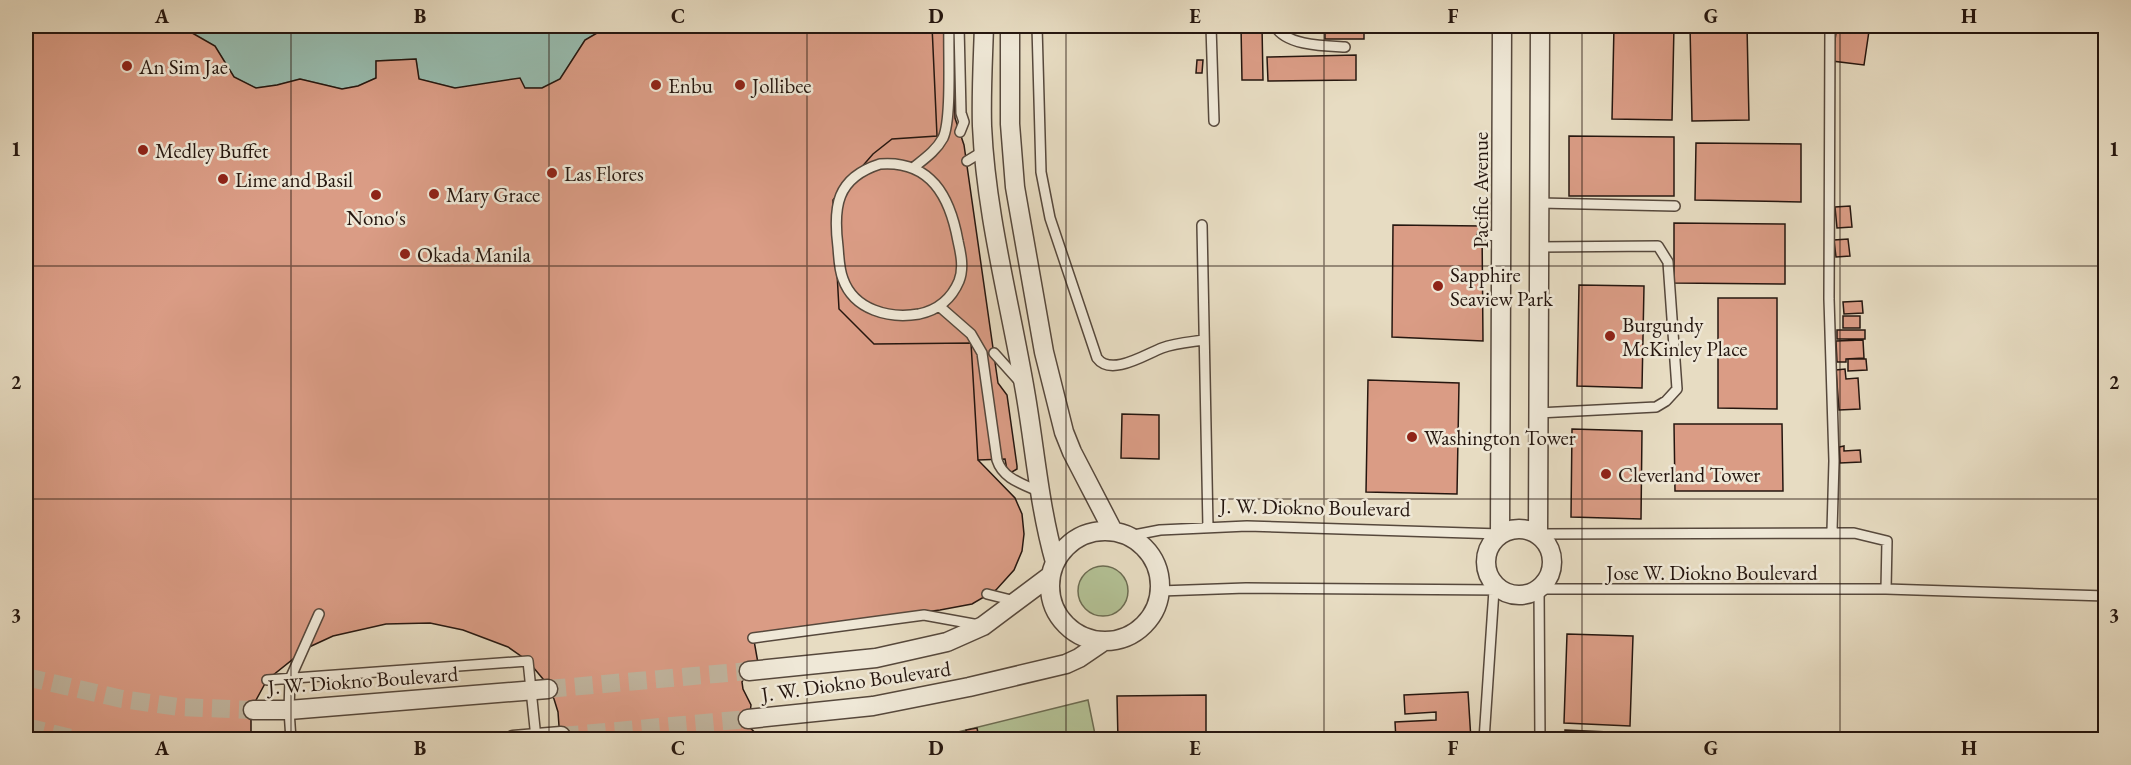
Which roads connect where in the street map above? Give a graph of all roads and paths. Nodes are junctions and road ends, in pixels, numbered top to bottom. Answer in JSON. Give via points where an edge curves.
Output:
{"nodes":[{"id":1,"x":949,"y":26,"type":"edge"},
{"id":2,"x":959,"y":26,"type":"edge"},
{"id":3,"x":984,"y":26,"type":"edge"},
{"id":4,"x":1010,"y":26,"type":"edge"},
{"id":5,"x":1037,"y":26,"type":"edge"},
{"id":6,"x":1211,"y":26,"type":"edge"},
{"id":7,"x":1275,"y":26,"type":"edge"},
{"id":8,"x":1502,"y":26,"type":"edge"},
{"id":9,"x":1540,"y":26,"type":"edge"},
{"id":10,"x":1830,"y":26,"type":"edge"},
{"id":11,"x":1345,"y":47,"type":"dead end"},
{"id":12,"x":971,"y":53,"type":"junction"},
{"id":13,"x":1214,"y":122,"type":"dead end"},
{"id":14,"x":960,"y":132,"type":"dead end"},
{"id":15,"x":985,"y":150,"type":"junction"},
{"id":16,"x":966,"y":161,"type":"dead end"},
{"id":17,"x":913,"y":168,"type":"junction"},
{"id":18,"x":1540,"y":203,"type":"junction"},
{"id":19,"x":1675,"y":206,"type":"dead end"},
{"id":20,"x":1202,"y":225,"type":"dead end"},
{"id":21,"x":1482,"y":235,"type":"dead end"},
{"id":22,"x":1502,"y":236,"type":"junction"},
{"id":23,"x":1539,"y":247,"type":"junction"},
{"id":24,"x":939,"y":306,"type":"junction"},
{"id":25,"x":1204,"y":340,"type":"junction"},
{"id":26,"x":994,"y":353,"type":"dead end"},
{"id":27,"x":1025,"y":387,"type":"junction"},
{"id":28,"x":1538,"y":413,"type":"junction"},
{"id":29,"x":1040,"y":492,"type":"junction"},
{"id":30,"x":1208,"y":528,"type":"junction"},
{"id":31,"x":1832,"y":531,"type":"junction"},
{"id":32,"x":1121,"y":533,"type":"junction"},
{"id":33,"x":1500,"y":534,"type":"junction"},
{"id":34,"x":1538,"y":534,"type":"junction"},
{"id":35,"x":1052,"y":569,"type":"junction"},
{"id":36,"x":1539,"y":589,"type":"junction"},
{"id":37,"x":1886,"y":589,"type":"junction"},
{"id":38,"x":1497,"y":590,"type":"junction"},
{"id":39,"x":1160,"y":591,"type":"junction"},
{"id":40,"x":987,"y":594,"type":"dead end"},
{"id":41,"x":2106,"y":596,"type":"edge"},
{"id":42,"x":1017,"y":602,"type":"junction"},
{"id":43,"x":319,"y":614,"type":"dead end"},
{"id":44,"x":983,"y":626,"type":"junction"},
{"id":45,"x":758,"y":636,"type":"dead end"},
{"id":46,"x":1104,"y":641,"type":"junction"},
{"id":47,"x":749,"y":671,"type":"tunnel mouth"},
{"id":48,"x":290,"y":679,"type":"junction"},
{"id":49,"x":267,"y":680,"type":"dead end"},
{"id":50,"x":539,"y":690,"type":"junction"},
{"id":51,"x":253,"y":710,"type":"tunnel mouth"},
{"id":52,"x":289,"y":710,"type":"junction"},
{"id":53,"x":748,"y":719,"type":"tunnel mouth"},
{"id":54,"x":561,"y":736,"type":"dead end"},
{"id":55,"x":536,"y":738,"type":"junction"},
{"id":56,"x":291,"y":740,"type":"edge"},
{"id":57,"x":513,"y":740,"type":"edge"},
{"id":58,"x":1484,"y":740,"type":"edge"},
{"id":59,"x":1540,"y":740,"type":"edge"}],
"edges":[{"from":1,"to":17,"type":"lane","via":[[944,137]]},
{"from":2,"to":12,"type":"lane"},
{"from":3,"to":12,"type":"street"},
{"from":4,"to":32,"type":"street","via":[[1010,124],[1015,187],[1044,352],[1072,452]]},
{"from":5,"to":25,"type":"lane","via":[[1041,172],[1050,218],[1097,358],[1106,366],[1119,364],[1164,347]]},
{"from":6,"to":13,"type":"lane"},
{"from":7,"to":11,"type":"lane","via":[[1285,36],[1310,45]]},
{"from":8,"to":22,"type":"street","name":"Pacific Avenue"},
{"from":9,"to":18,"type":"street"},
{"from":10,"to":31,"type":"lane"},
{"from":12,"to":14,"type":"lane"},
{"from":12,"to":15,"type":"street"},
{"from":15,"to":16,"type":"lane"},
{"from":15,"to":27,"type":"street","via":[[998,256]]},
{"from":17,"to":24,"type":"lane","via":[[939,188],[955,224],[961,276],[956,289]]},
{"from":17,"to":24,"type":"lane","via":[[880,165],[860,172],[844,188],[836,212],[840,267],[855,298],[879,313],[912,315]]},
{"from":18,"to":19,"type":"lane"},
{"from":18,"to":23,"type":"street"},
{"from":20,"to":25,"type":"lane"},
{"from":21,"to":22,"type":"lane"},
{"from":22,"to":33,"type":"street","name":"Pacific Avenue"},
{"from":23,"to":28,"type":"street"},
{"from":23,"to":28,"type":"lane","via":[[1658,246],[1668,262],[1677,389],[1656,407]]},
{"from":24,"to":29,"type":"lane","via":[[971,334],[982,353],[1000,468],[1008,477]]},
{"from":25,"to":30,"type":"lane"},
{"from":26,"to":27,"type":"lane"},
{"from":27,"to":29,"type":"street"},
{"from":28,"to":34,"type":"street"},
{"from":29,"to":35,"type":"street"},
{"from":30,"to":32,"type":"lane","name":"J. W. Diokno Boulevard"},
{"from":30,"to":33,"type":"lane","name":"J. W. Diokno Boulevard"},
{"from":31,"to":34,"type":"lane","name":"Jose W. Diokno Boulevard"},
{"from":31,"to":37,"type":"lane","name":"Jose W. Diokno Boulevard","via":[[1887,541]]},
{"from":32,"to":35,"type":"street","via":[[1085,533],[1062,550]]},
{"from":32,"to":39,"type":"street","via":[[1150,553],[1160,578]]},
{"from":33,"to":34,"type":"street","via":[[1523,528]]},
{"from":33,"to":38,"type":"street","via":[[1486,562]]},
{"from":34,"to":36,"type":"street","via":[[1546,541],[1553,562]]},
{"from":35,"to":42,"type":"street","name":"J. W. Diokno Boulevard"},
{"from":35,"to":46,"type":"street","via":[[1051,597],[1066,625],[1083,637]]},
{"from":36,"to":37,"type":"lane","name":"Jose W. Diokno Boulevard"},
{"from":36,"to":38,"type":"street","via":[[1520,596]]},
{"from":36,"to":59,"type":"lane"},
{"from":37,"to":41,"type":"lane","name":"Jose W. Diokno Boulevard"},
{"from":38,"to":39,"type":"lane"},
{"from":38,"to":58,"type":"lane"},
{"from":39,"to":46,"type":"street","via":[[1154,612],[1141,628],[1122,639]]},
{"from":40,"to":42,"type":"lane"},
{"from":42,"to":44,"type":"street","name":"J. W. Diokno Boulevard"},
{"from":43,"to":48,"type":"lane"},
{"from":44,"to":45,"type":"lane","via":[[924,615]]},
{"from":44,"to":47,"type":"street","name":"J. W. Diokno Boulevard","via":[[947,642],[886,656]]},
{"from":46,"to":53,"type":"street","name":"J. W. Diokno Boulevard","via":[[1066,664],[980,685],[873,706]]},
{"from":48,"to":49,"type":"lane"},
{"from":48,"to":50,"type":"lane","via":[[528,661]]},
{"from":48,"to":52,"type":"lane"},
{"from":50,"to":52,"type":"street","name":"J. W. Diokno Boulevard"},
{"from":50,"to":55,"type":"lane"},
{"from":51,"to":52,"type":"street","name":"J. W. Diokno Boulevard"},
{"from":52,"to":56,"type":"lane"},
{"from":54,"to":55,"type":"street"},
{"from":55,"to":57,"type":"street"}]}
